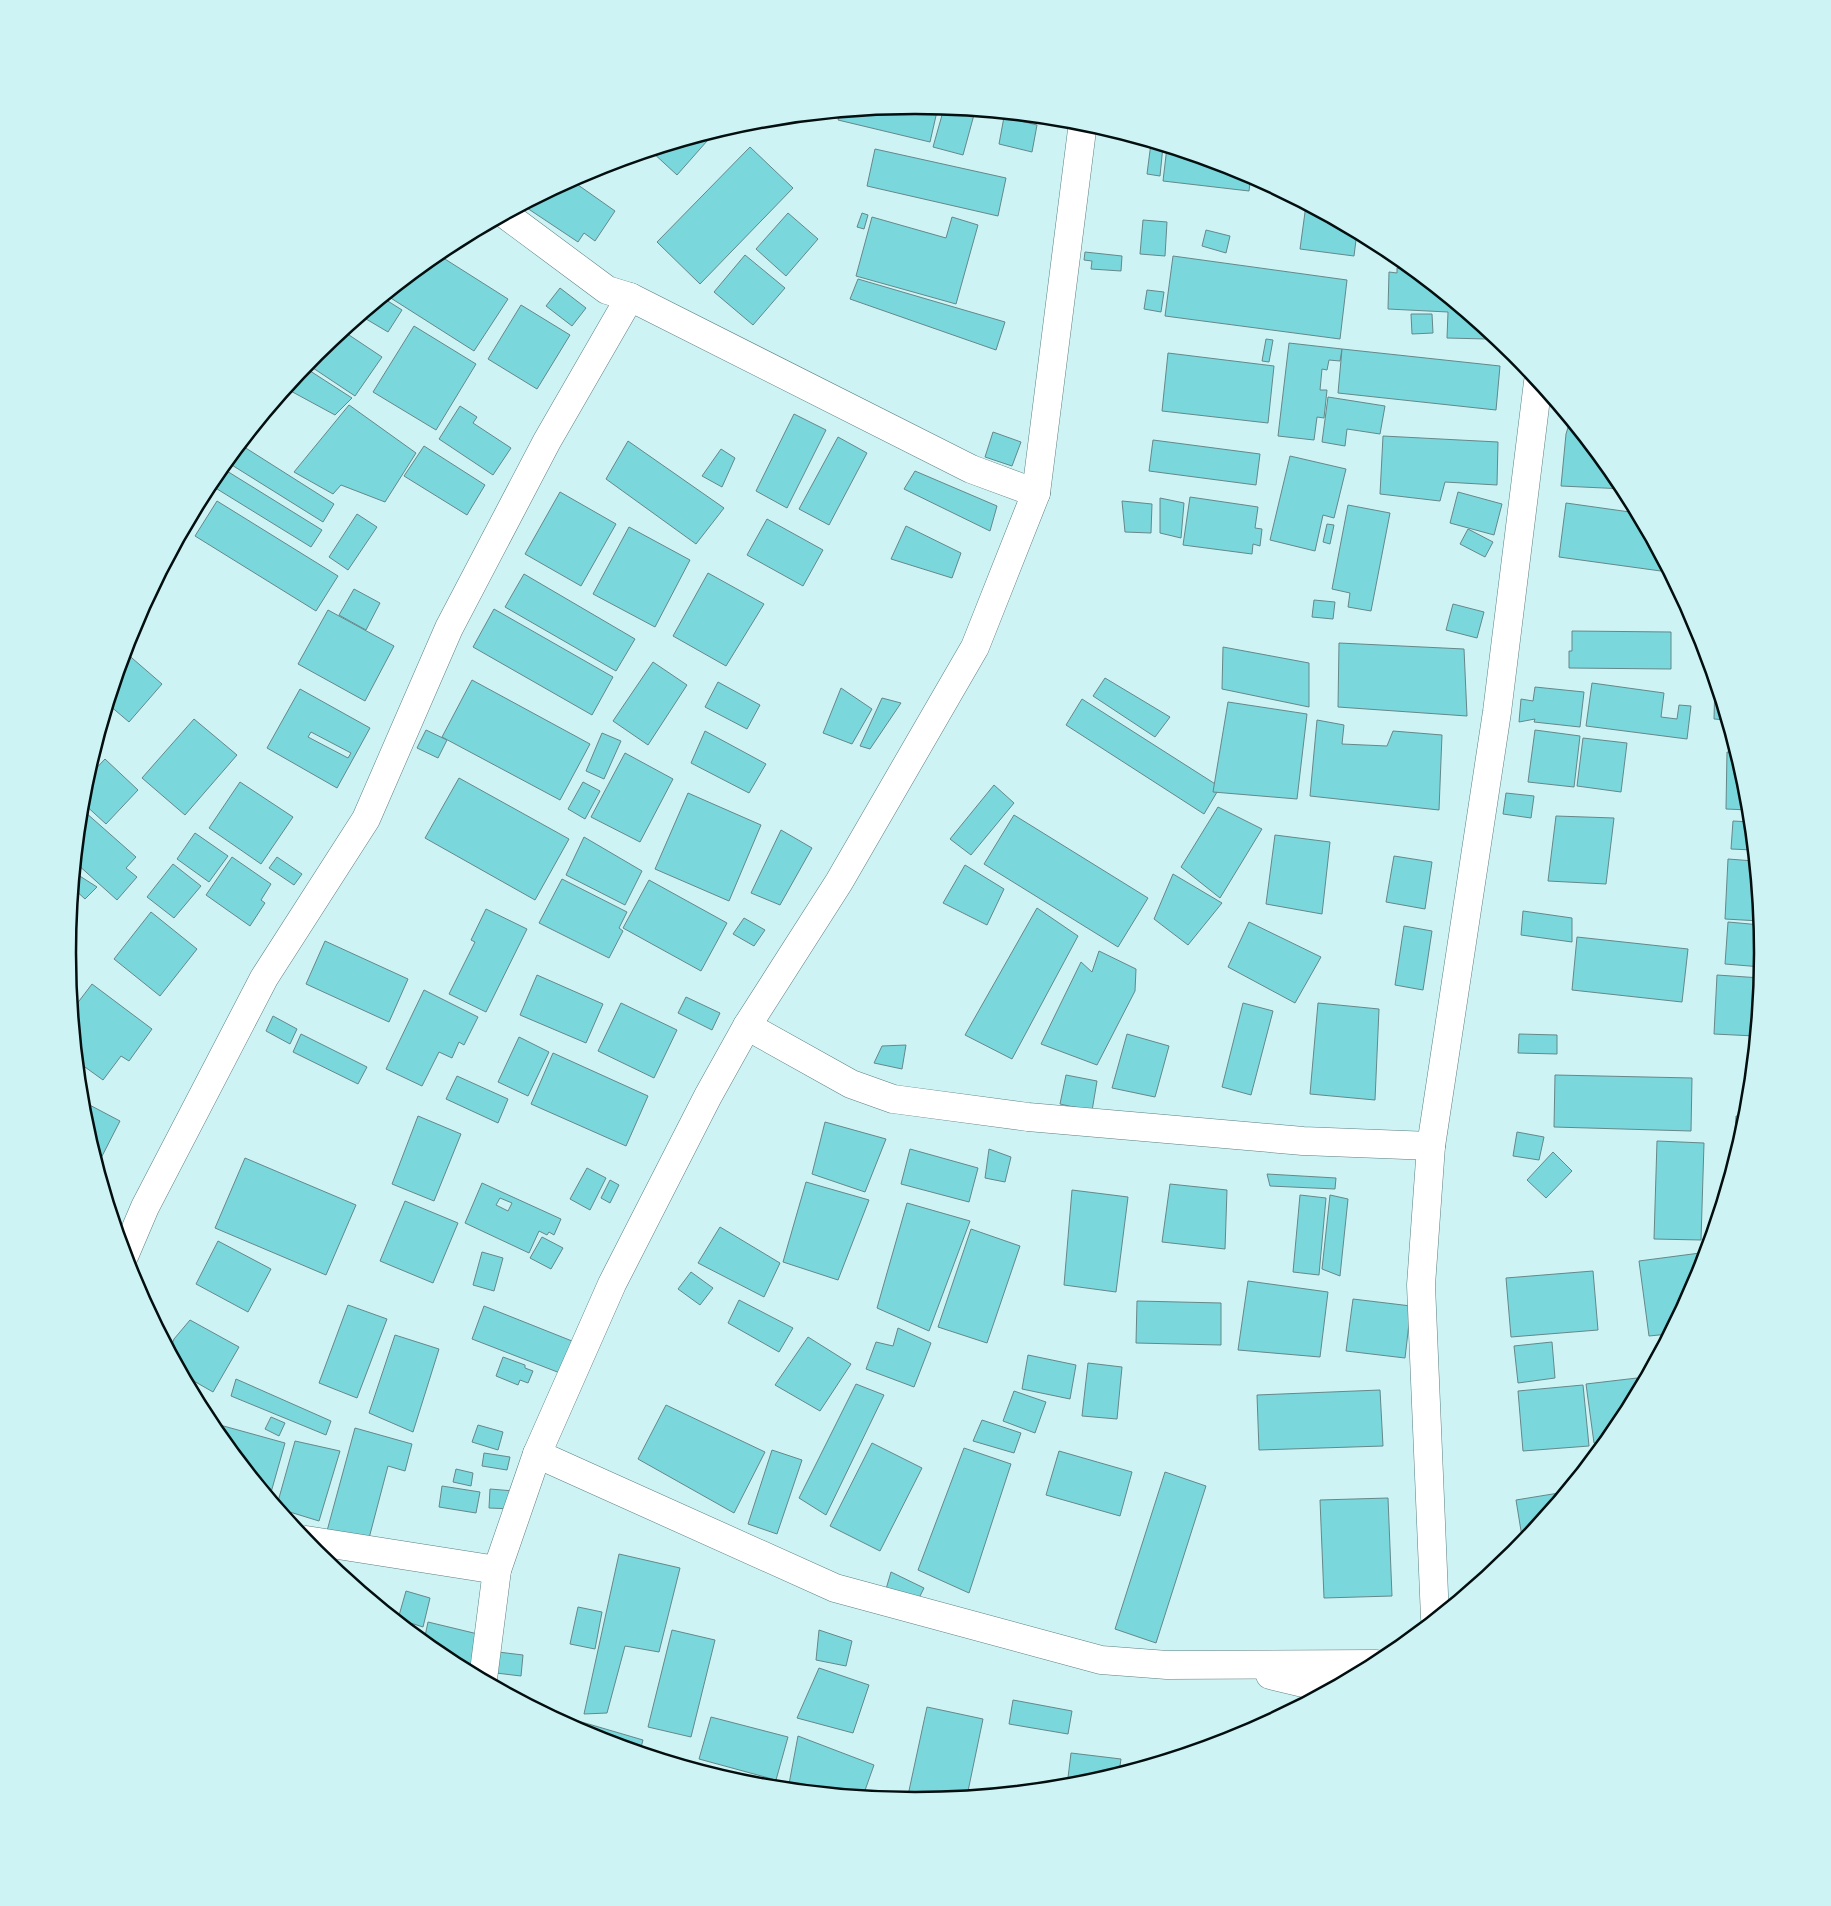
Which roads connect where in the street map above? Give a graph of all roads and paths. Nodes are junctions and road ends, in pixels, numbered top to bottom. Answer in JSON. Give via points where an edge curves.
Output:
{"nodes":[{"id":1,"x":1082,"y":131,"type":"edge"},
{"id":2,"x":510,"y":218,"type":"edge"},
{"id":3,"x":630,"y":297,"type":"junction"},
{"id":4,"x":1537,"y":390,"type":"edge"},
{"id":5,"x":1036,"y":493,"type":"junction"},
{"id":6,"x":747,"y":1026,"type":"junction"},
{"id":7,"x":1431,"y":1146,"type":"junction"},
{"id":8,"x":129,"y":1245,"type":"edge"},
{"id":9,"x":537,"y":1454,"type":"junction"},
{"id":10,"x":318,"y":1542,"type":"edge"},
{"id":11,"x":497,"y":1570,"type":"junction"},
{"id":12,"x":1435,"y":1612,"type":"edge"},
{"id":13,"x":1361,"y":1664,"type":"edge"},
{"id":14,"x":1232,"y":1665,"type":"junction"},
{"id":15,"x":484,"y":1672,"type":"edge"},
{"id":16,"x":1321,"y":1687,"type":"edge"}],
"edges":[{"from":1,"to":5,"type":"street"},
{"from":2,"to":3,"type":"street","via":[[607,290]]},
{"from":3,"to":5,"type":"street","via":[[971,469]]},
{"from":3,"to":8,"type":"street","via":[[547,441],[449,628],[366,819],[264,978],[145,1207]]},
{"from":4,"to":7,"type":"street","via":[[1497,712]]},
{"from":5,"to":6,"type":"street","via":[[975,647],[838,882]]},
{"from":6,"to":7,"type":"street","via":[[851,1084],[893,1099],[1028,1117],[1303,1141]]},
{"from":6,"to":9,"type":"street","via":[[612,1284]]},
{"from":7,"to":12,"type":"street","via":[[1421,1285]]},
{"from":9,"to":11,"type":"street"},
{"from":9,"to":14,"type":"street","via":[[835,1588],[1101,1660]]},
{"from":10,"to":11,"type":"street"},
{"from":11,"to":15,"type":"street"},
{"from":13,"to":14,"type":"street"},
{"from":14,"to":16,"type":"street"}]}
